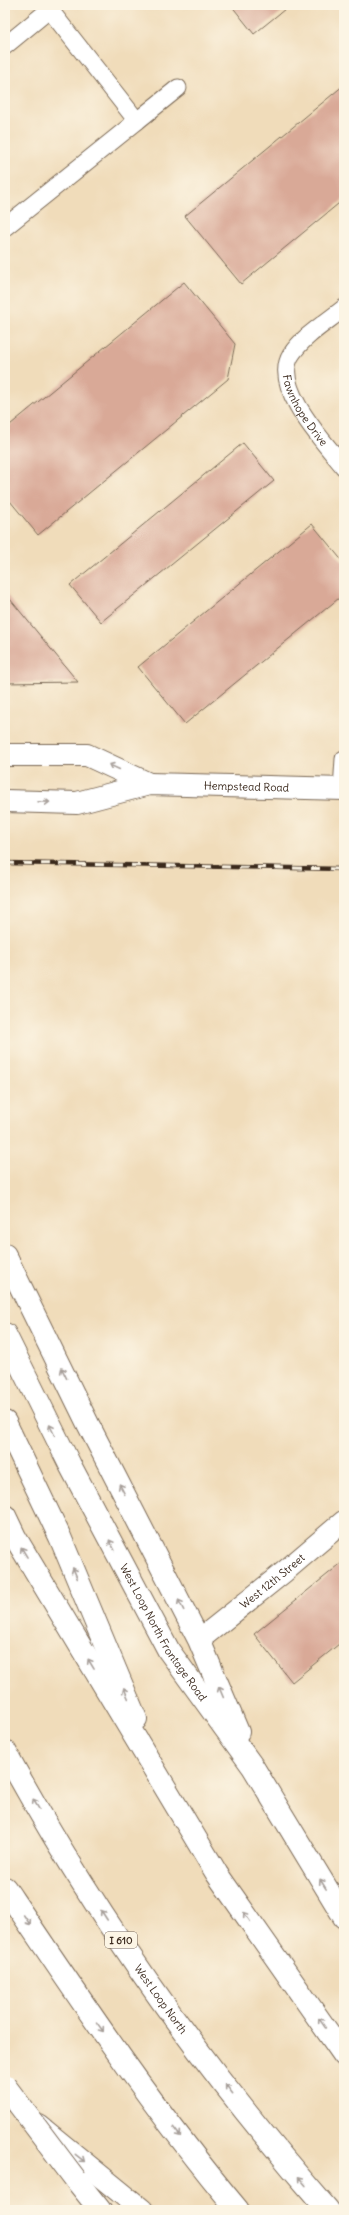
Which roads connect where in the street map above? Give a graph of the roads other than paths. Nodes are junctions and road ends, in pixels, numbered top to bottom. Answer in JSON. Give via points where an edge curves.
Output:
{"nodes":[{"id":1,"x":48,"y":7,"type":"edge"},
{"id":2,"x":5,"y":46,"type":"edge"},
{"id":3,"x":178,"y":88,"type":"dead end"},
{"id":4,"x":137,"y":121,"type":"junction"},
{"id":5,"x":5,"y":227,"type":"edge"},
{"id":6,"x":344,"y":308,"type":"edge"},
{"id":7,"x":344,"y":467,"type":"edge"},
{"id":8,"x":5,"y":755,"type":"edge"},
{"id":9,"x":344,"y":759,"type":"edge"},
{"id":10,"x":149,"y":784,"type":"junction"},
{"id":11,"x":343,"y":789,"type":"edge"},
{"id":12,"x":5,"y":801,"type":"edge"},
{"id":13,"x":5,"y":1255,"type":"edge"},
{"id":14,"x":5,"y":1334,"type":"edge"},
{"id":15,"x":5,"y":1422,"type":"edge"},
{"id":16,"x":5,"y":1516,"type":"edge"},
{"id":17,"x":344,"y":1521,"type":"edge"},
{"id":18,"x":199,"y":1640,"type":"junction"},
{"id":19,"x":5,"y":1751,"type":"edge"},
{"id":20,"x":253,"y":1766,"type":"junction"},
{"id":21,"x":168,"y":1794,"type":"junction"},
{"id":22,"x":5,"y":1888,"type":"edge"},
{"id":23,"x":344,"y":1917,"type":"edge"},
{"id":24,"x":344,"y":2055,"type":"edge"},
{"id":25,"x":5,"y":2086,"type":"edge"},
{"id":26,"x":5,"y":2100,"type":"edge"},
{"id":27,"x":100,"y":2210,"type":"edge"},
{"id":28,"x":142,"y":2210,"type":"edge"},
{"id":29,"x":238,"y":2210,"type":"edge"},
{"id":30,"x":328,"y":2210,"type":"edge"}],
"edges":[{"from":1,"to":2,"type":"street"},
{"from":1,"to":4,"type":"street"},
{"from":3,"to":4,"type":"street"},
{"from":4,"to":5,"type":"street"},
{"from":6,"to":7,"type":"street","name":"Fawnhope Drive","via":[[301,344],[291,355],[286,370],[290,392],[299,409]]},
{"from":10,"to":8,"type":"main road","name":"Hempstead Road","one_way":true,"via":[[87,755]]},
{"from":9,"to":11,"type":"street"},
{"from":10,"to":11,"type":"main road","name":"Hempstead Road"},
{"from":12,"to":10,"type":"main road","name":"Hempstead Road","one_way":true,"via":[[77,803]]},
{"from":18,"to":13,"type":"main road","one_way":true},
{"from":20,"to":14,"type":"main road","name":"West Loop North Frontage Road","one_way":true,"via":[[169,1651],[70,1466]]},
{"from":21,"to":15,"type":"main road","one_way":true,"via":[[60,1537]]},
{"from":21,"to":16,"type":"main road","one_way":true},
{"from":17,"to":18,"type":"street","name":"West 12th Street"},
{"from":20,"to":18,"type":"main road","one_way":true},
{"from":30,"to":19,"type":"main road","name":"West Loop North","number":"I 610","one_way":true,"via":[[253,2120],[153,1986],[65,1853]]},
{"from":23,"to":20,"type":"main road","name":"West Loop North Frontage Road","one_way":true},
{"from":24,"to":21,"type":"main road","one_way":true,"via":[[217,1874]]},
{"from":22,"to":29,"type":"main road","one_way":true,"via":[[92,2016]]},
{"from":25,"to":27,"type":"main road","bridge":true},
{"from":26,"to":28,"type":"main road","one_way":true}]}
